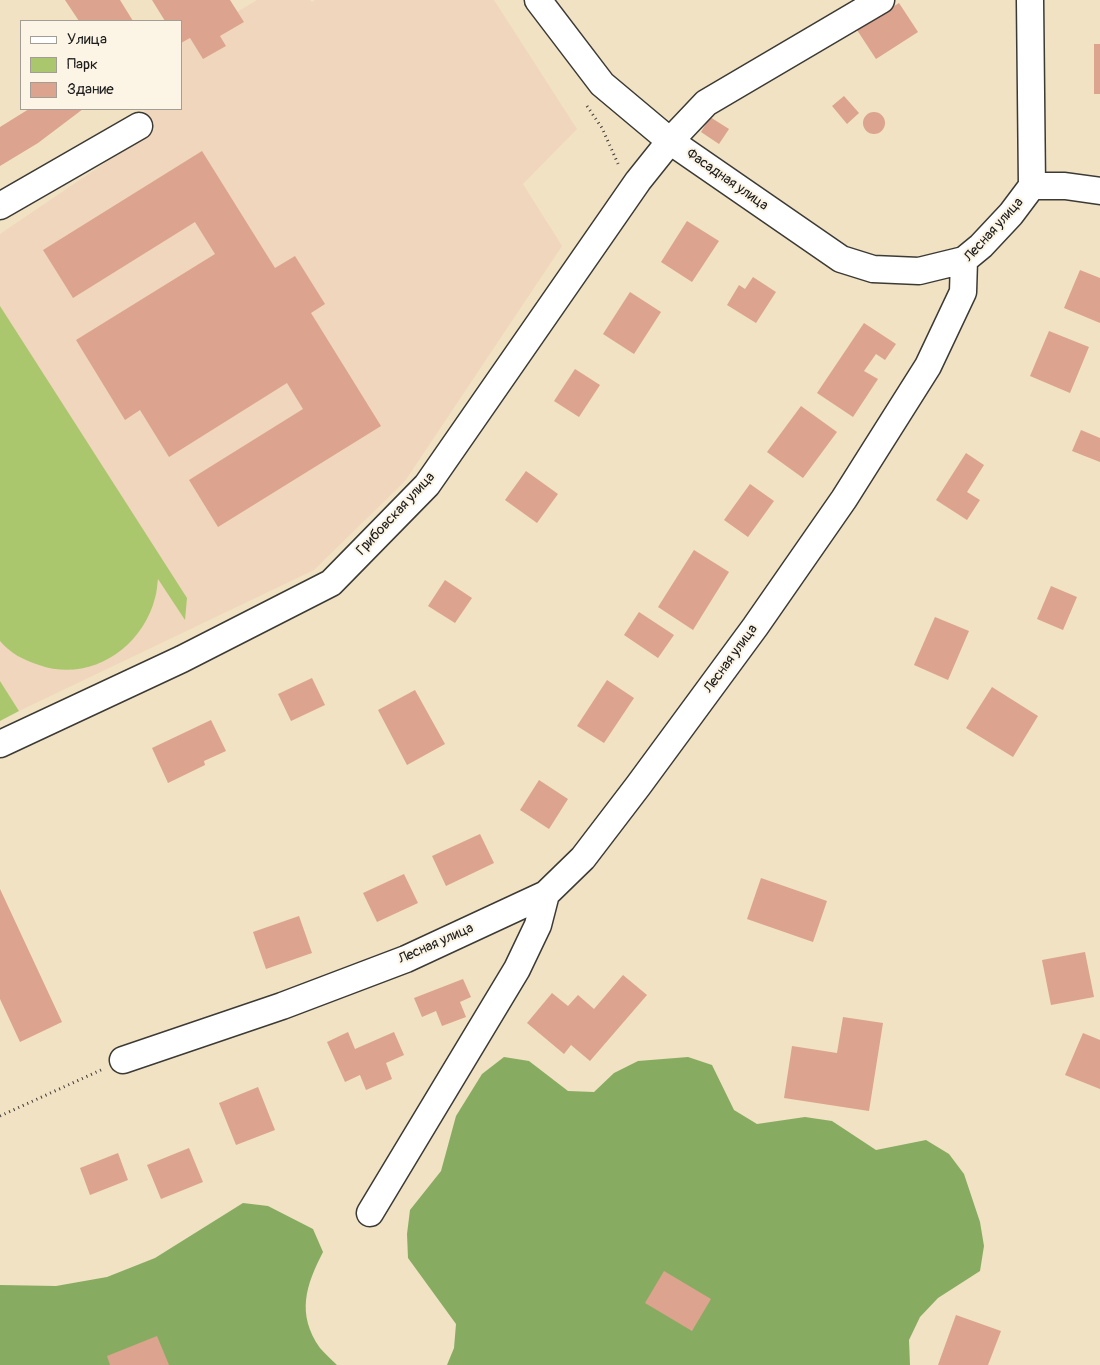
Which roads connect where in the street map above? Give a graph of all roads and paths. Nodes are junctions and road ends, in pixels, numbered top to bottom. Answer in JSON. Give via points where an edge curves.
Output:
{"nodes":[{"id":1,"x":538,"y":0,"type":"edge"},
{"id":2,"x":881,"y":0,"type":"edge"},
{"id":3,"x":1030,"y":0,"type":"edge"},
{"id":4,"x":139,"y":126,"type":"dead end"},
{"id":5,"x":670,"y":140,"type":"junction"},
{"id":6,"x":1032,"y":186,"type":"junction"},
{"id":7,"x":1100,"y":190,"type":"edge"},
{"id":8,"x":0,"y":206,"type":"edge"},
{"id":9,"x":964,"y":260,"type":"junction"},
{"id":10,"x":0,"y":744,"type":"edge"},
{"id":11,"x":546,"y":894,"type":"junction"},
{"id":12,"x":122,"y":1060,"type":"joint"},
{"id":13,"x":0,"y":1116,"type":"edge"},
{"id":14,"x":370,"y":1213,"type":"dead end"}],
"edges":[{"from":1,"to":5,"type":"street","name":"Фасадная улица","via":[[602,84]]},
{"from":2,"to":5,"type":"street","name":"Грибовская улица","via":[[706,103]]},
{"from":3,"to":6,"type":"street","name":"Лесная улица"},
{"from":4,"to":8,"type":"street"},
{"from":5,"to":9,"type":"street","name":"Фасадная улица","via":[[841,259],[873,269],[919,271]]},
{"from":5,"to":10,"type":"street","name":"Грибовская улица","via":[[638,181],[427,485],[331,583],[182,659]]},
{"from":6,"to":7,"type":"street"},
{"from":6,"to":9,"type":"street","name":"Лесная улица","via":[[1011,214]]},
{"from":9,"to":11,"type":"street","name":"Лесная улица","via":[[963,292],[928,366],[844,499],[638,786],[583,858]]},
{"from":11,"to":12,"type":"street","name":"Лесная улица","via":[[406,959],[282,1006]]},
{"from":11,"to":14,"type":"street","via":[[538,925],[516,969]]},
{"from":12,"to":13,"type":"path"}]}
